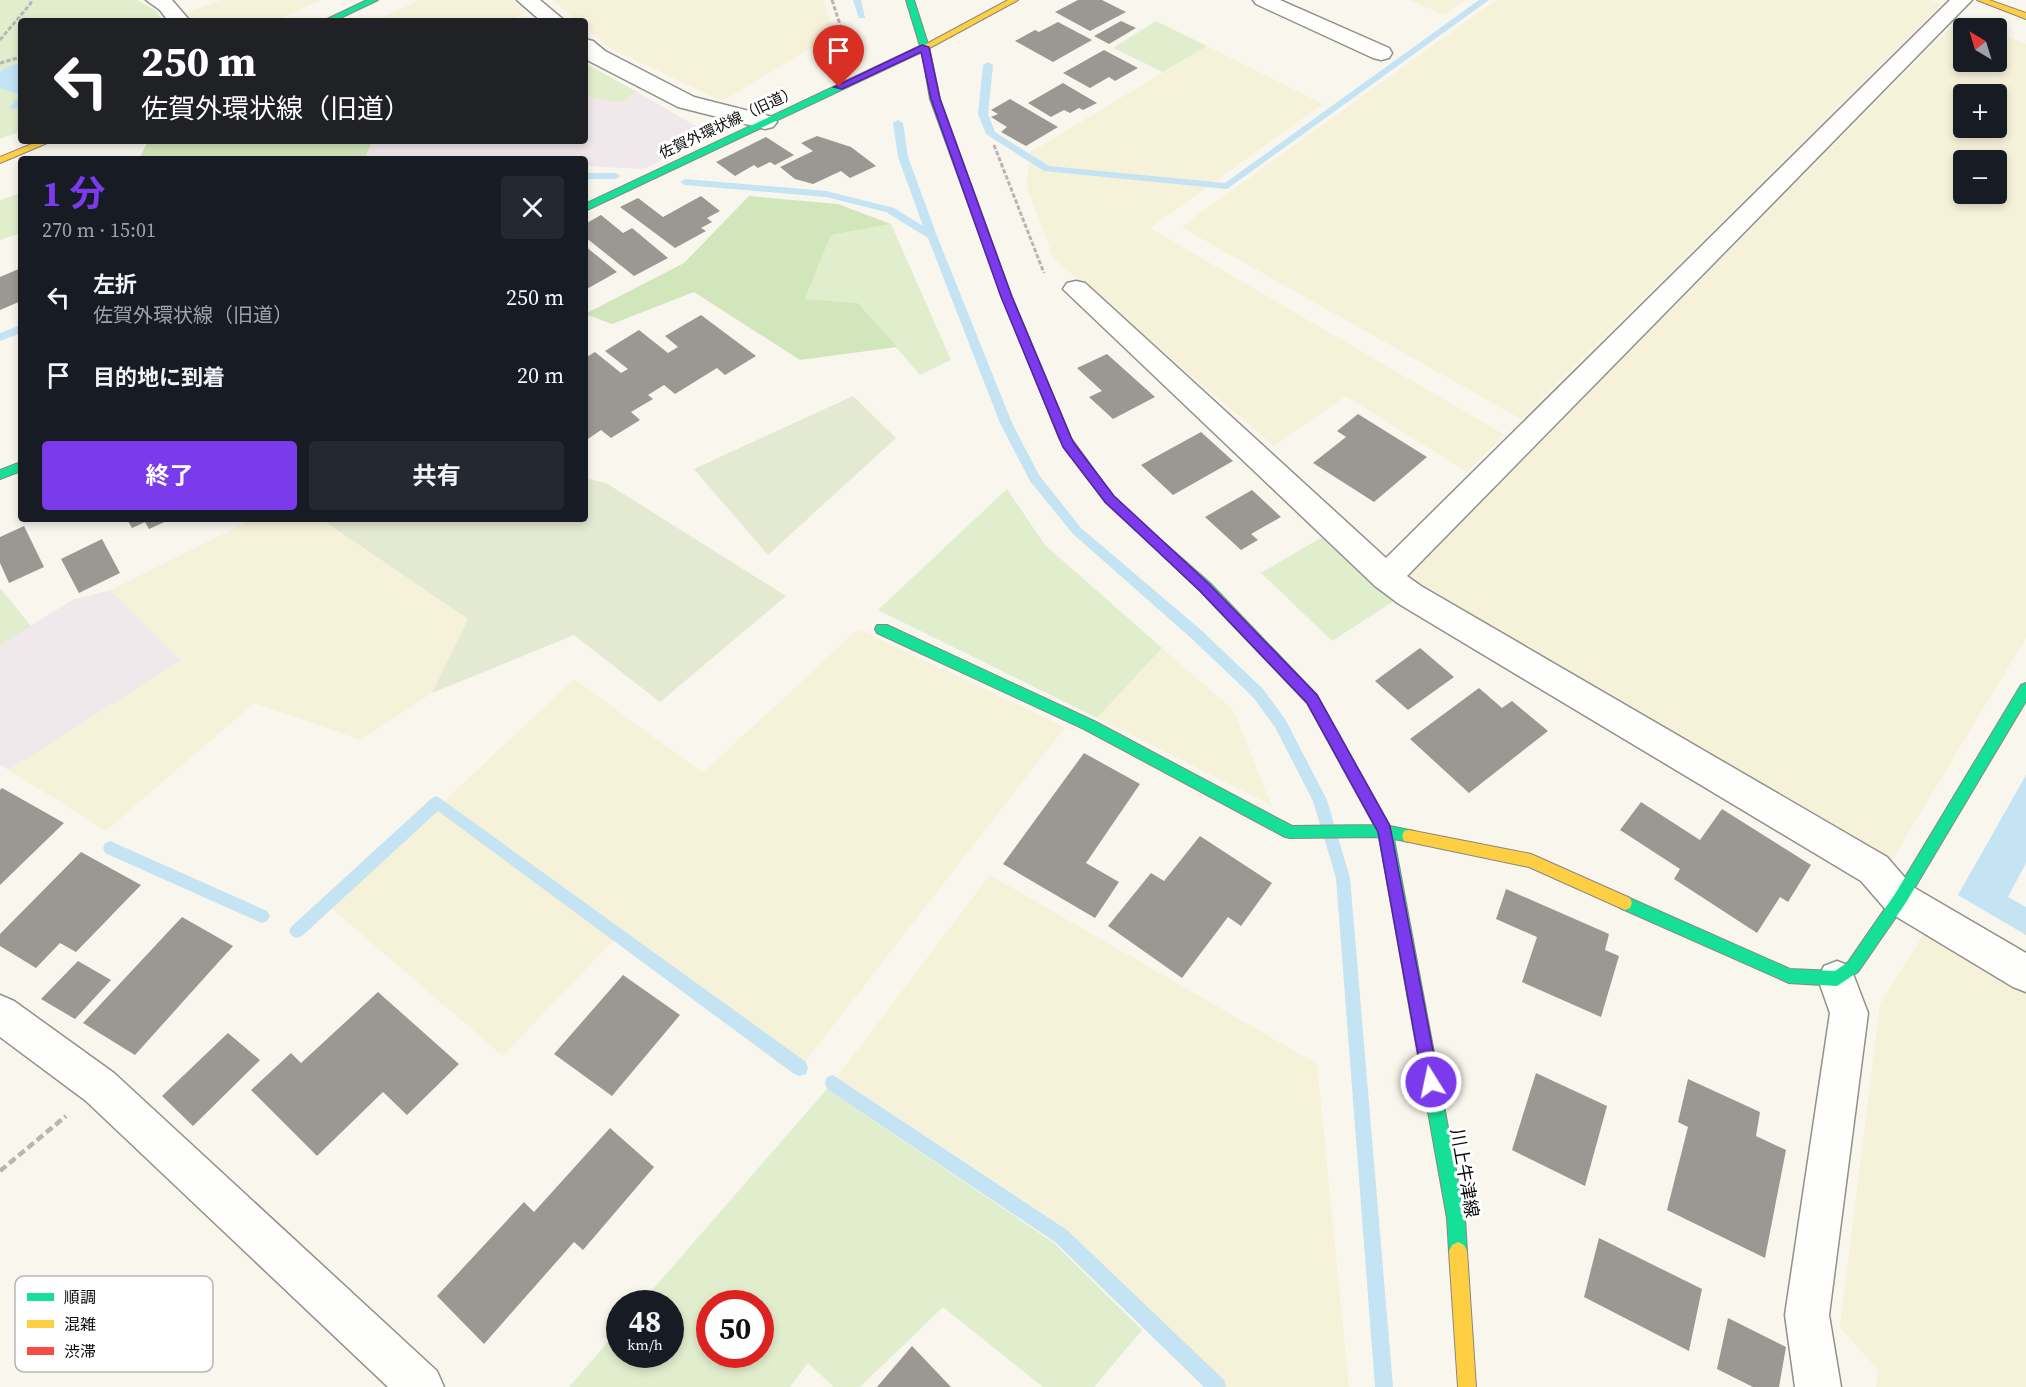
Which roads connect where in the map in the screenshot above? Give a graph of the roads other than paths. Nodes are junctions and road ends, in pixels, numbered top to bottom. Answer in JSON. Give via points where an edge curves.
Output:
{"nodes":[{"id":1,"x":156,"y":0,"type":"edge"},
{"id":2,"x":374,"y":0,"type":"edge"},
{"id":3,"x":527,"y":0,"type":"edge"},
{"id":4,"x":910,"y":0,"type":"edge"},
{"id":5,"x":1014,"y":0,"type":"edge"},
{"id":6,"x":1263,"y":0,"type":"edge"},
{"id":7,"x":1962,"y":0,"type":"edge"},
{"id":8,"x":1982,"y":0,"type":"edge"},
{"id":9,"x":2026,"y":16,"type":"edge"},
{"id":10,"x":176,"y":18,"type":"edge"},
{"id":11,"x":334,"y":18,"type":"edge"},
{"id":12,"x":550,"y":18,"type":"edge"},
{"id":13,"x":925,"y":47,"type":"junction"},
{"id":14,"x":588,"y":48,"type":"edge"},
{"id":15,"x":1381,"y":53,"type":"dead end"},
{"id":16,"x":765,"y":123,"type":"junction"},
{"id":17,"x":40,"y":144,"type":"edge"},
{"id":18,"x":0,"y":160,"type":"edge"},
{"id":19,"x":588,"y":207,"type":"edge"},
{"id":20,"x":1076,"y":289,"type":"dead end"},
{"id":21,"x":18,"y":467,"type":"edge"},
{"id":22,"x":0,"y":475,"type":"edge"},
{"id":23,"x":1386,"y":577,"type":"junction"},
{"id":24,"x":882,"y":629,"type":"dead end"},
{"id":25,"x":2026,"y":689,"type":"edge"},
{"id":26,"x":1385,"y":831,"type":"junction"},
{"id":27,"x":1900,"y":899,"type":"junction"},
{"id":28,"x":2026,"y":974,"type":"edge"},
{"id":29,"x":1837,"y":979,"type":"junction"},
{"id":30,"x":0,"y":1014,"type":"edge"},
{"id":31,"x":421,"y":1387,"type":"edge"},
{"id":32,"x":1467,"y":1387,"type":"edge"},
{"id":33,"x":1818,"y":1387,"type":"edge"}],
"edges":[{"from":1,"to":10,"type":"street"},
{"from":2,"to":11,"type":"street"},
{"from":3,"to":12,"type":"street"},
{"from":4,"to":13,"type":"street","name":"川上牛津線"},
{"from":5,"to":13,"type":"street","name":"佐賀外環状線（旧道）"},
{"from":6,"to":15,"type":"street"},
{"from":7,"to":23,"type":"street"},
{"from":8,"to":9,"type":"street"},
{"from":13,"to":16,"type":"street","name":"佐賀外環状線（旧道）"},
{"from":13,"to":26,"type":"street","name":"川上牛津線","via":[[935,99],[1007,297],[1067,444],[1109,499],[1204,587],[1312,699]]},
{"from":14,"to":16,"type":"street","via":[[686,102]]},
{"from":16,"to":19,"type":"street","name":"佐賀外環状線（旧道）"},
{"from":17,"to":18,"type":"street"},
{"from":20,"to":23,"type":"street"},
{"from":21,"to":22,"type":"street"},
{"from":23,"to":27,"type":"street","via":[[1410,595],[1874,869]]},
{"from":24,"to":26,"type":"street","via":[[1089,725],[1290,832]]},
{"from":25,"to":27,"type":"street"},
{"from":26,"to":29,"type":"street","via":[[1531,861],[1789,976]]},
{"from":26,"to":32,"type":"street","name":"川上牛津線","via":[[1456,1218]]},
{"from":27,"to":28,"type":"street"},
{"from":27,"to":29,"type":"street","via":[[1853,967]]},
{"from":29,"to":33,"type":"street","via":[[1849,1013],[1807,1315]]},
{"from":30,"to":31,"type":"street","via":[[100,1087]]}]}
